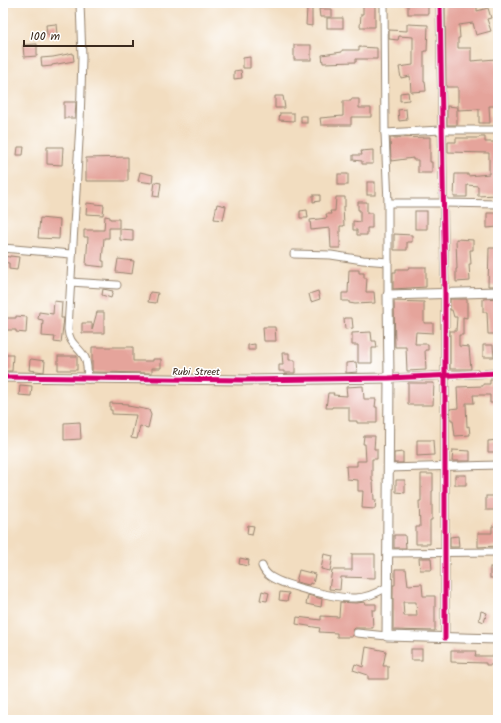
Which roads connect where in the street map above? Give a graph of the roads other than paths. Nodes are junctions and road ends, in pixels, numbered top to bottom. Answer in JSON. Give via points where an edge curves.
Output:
{"nodes":[{"id":1,"x":80,"y":3,"type":"edge"},
{"id":2,"x":384,"y":3,"type":"edge"},
{"id":3,"x":440,"y":3,"type":"edge"},
{"id":4,"x":441,"y":130,"type":"junction"},
{"id":5,"x":498,"y":130,"type":"edge"},
{"id":6,"x":385,"y":133,"type":"junction"},
{"id":7,"x":444,"y":202,"type":"junction"},
{"id":8,"x":388,"y":203,"type":"junction"},
{"id":9,"x":498,"y":204,"type":"edge"},
{"id":10,"x":3,"y":248,"type":"edge"},
{"id":11,"x":71,"y":254,"type":"junction"},
{"id":12,"x":294,"y":254,"type":"dead end"},
{"id":13,"x":388,"y":262,"type":"junction"},
{"id":14,"x":70,"y":282,"type":"junction"},
{"id":15,"x":117,"y":285,"type":"dead end"},
{"id":16,"x":498,"y":292,"type":"edge"},
{"id":17,"x":445,"y":293,"type":"junction"},
{"id":18,"x":388,"y":295,"type":"junction"},
{"id":19,"x":498,"y":373,"type":"edge"},
{"id":20,"x":444,"y":376,"type":"junction"},
{"id":21,"x":3,"y":377,"type":"edge"},
{"id":22,"x":389,"y":378,"type":"junction"},
{"id":23,"x":88,"y":379,"type":"junction"},
{"id":24,"x":498,"y":465,"type":"edge"},
{"id":25,"x":445,"y":467,"type":"junction"},
{"id":26,"x":388,"y":468,"type":"junction"},
{"id":27,"x":444,"y":552,"type":"junction"},
{"id":28,"x":498,"y":552,"type":"edge"},
{"id":29,"x":387,"y":553,"type":"junction"},
{"id":30,"x":262,"y":566,"type":"dead end"},
{"id":31,"x":387,"y":587,"type":"junction"},
{"id":32,"x":357,"y":633,"type":"dead end"},
{"id":33,"x":387,"y":636,"type":"junction"},
{"id":34,"x":445,"y":638,"type":"junction"},
{"id":35,"x":498,"y":639,"type":"edge"}],
"edges":[{"from":1,"to":11,"type":"street","via":[[80,123]]},
{"from":2,"to":6,"type":"street"},
{"from":3,"to":4,"type":"street"},
{"from":4,"to":5,"type":"street"},
{"from":4,"to":6,"type":"street"},
{"from":4,"to":7,"type":"street"},
{"from":6,"to":8,"type":"street"},
{"from":7,"to":8,"type":"street"},
{"from":7,"to":9,"type":"street"},
{"from":7,"to":17,"type":"street"},
{"from":8,"to":13,"type":"street"},
{"from":10,"to":11,"type":"street"},
{"from":11,"to":14,"type":"street"},
{"from":12,"to":13,"type":"street","via":[[331,255]]},
{"from":13,"to":18,"type":"street"},
{"from":14,"to":15,"type":"street"},
{"from":14,"to":23,"type":"street","via":[[68,336],[85,357]]},
{"from":16,"to":17,"type":"street"},
{"from":17,"to":18,"type":"street"},
{"from":17,"to":20,"type":"street"},
{"from":18,"to":22,"type":"street"},
{"from":19,"to":20,"type":"street"},
{"from":20,"to":22,"type":"street"},
{"from":20,"to":25,"type":"street"},
{"from":21,"to":23,"type":"street","name":"Rubi Street"},
{"from":22,"to":23,"type":"street","name":"Rubi Street"},
{"from":22,"to":26,"type":"street"},
{"from":24,"to":25,"type":"street"},
{"from":25,"to":26,"type":"street"},
{"from":25,"to":27,"type":"street"},
{"from":26,"to":29,"type":"street"},
{"from":27,"to":28,"type":"street"},
{"from":27,"to":29,"type":"street"},
{"from":27,"to":34,"type":"street"},
{"from":29,"to":31,"type":"street"},
{"from":30,"to":31,"type":"street","via":[[266,574],[280,582],[349,598],[363,597]]},
{"from":31,"to":33,"type":"street"},
{"from":32,"to":33,"type":"street"},
{"from":33,"to":34,"type":"street"},
{"from":34,"to":35,"type":"street"}]}
